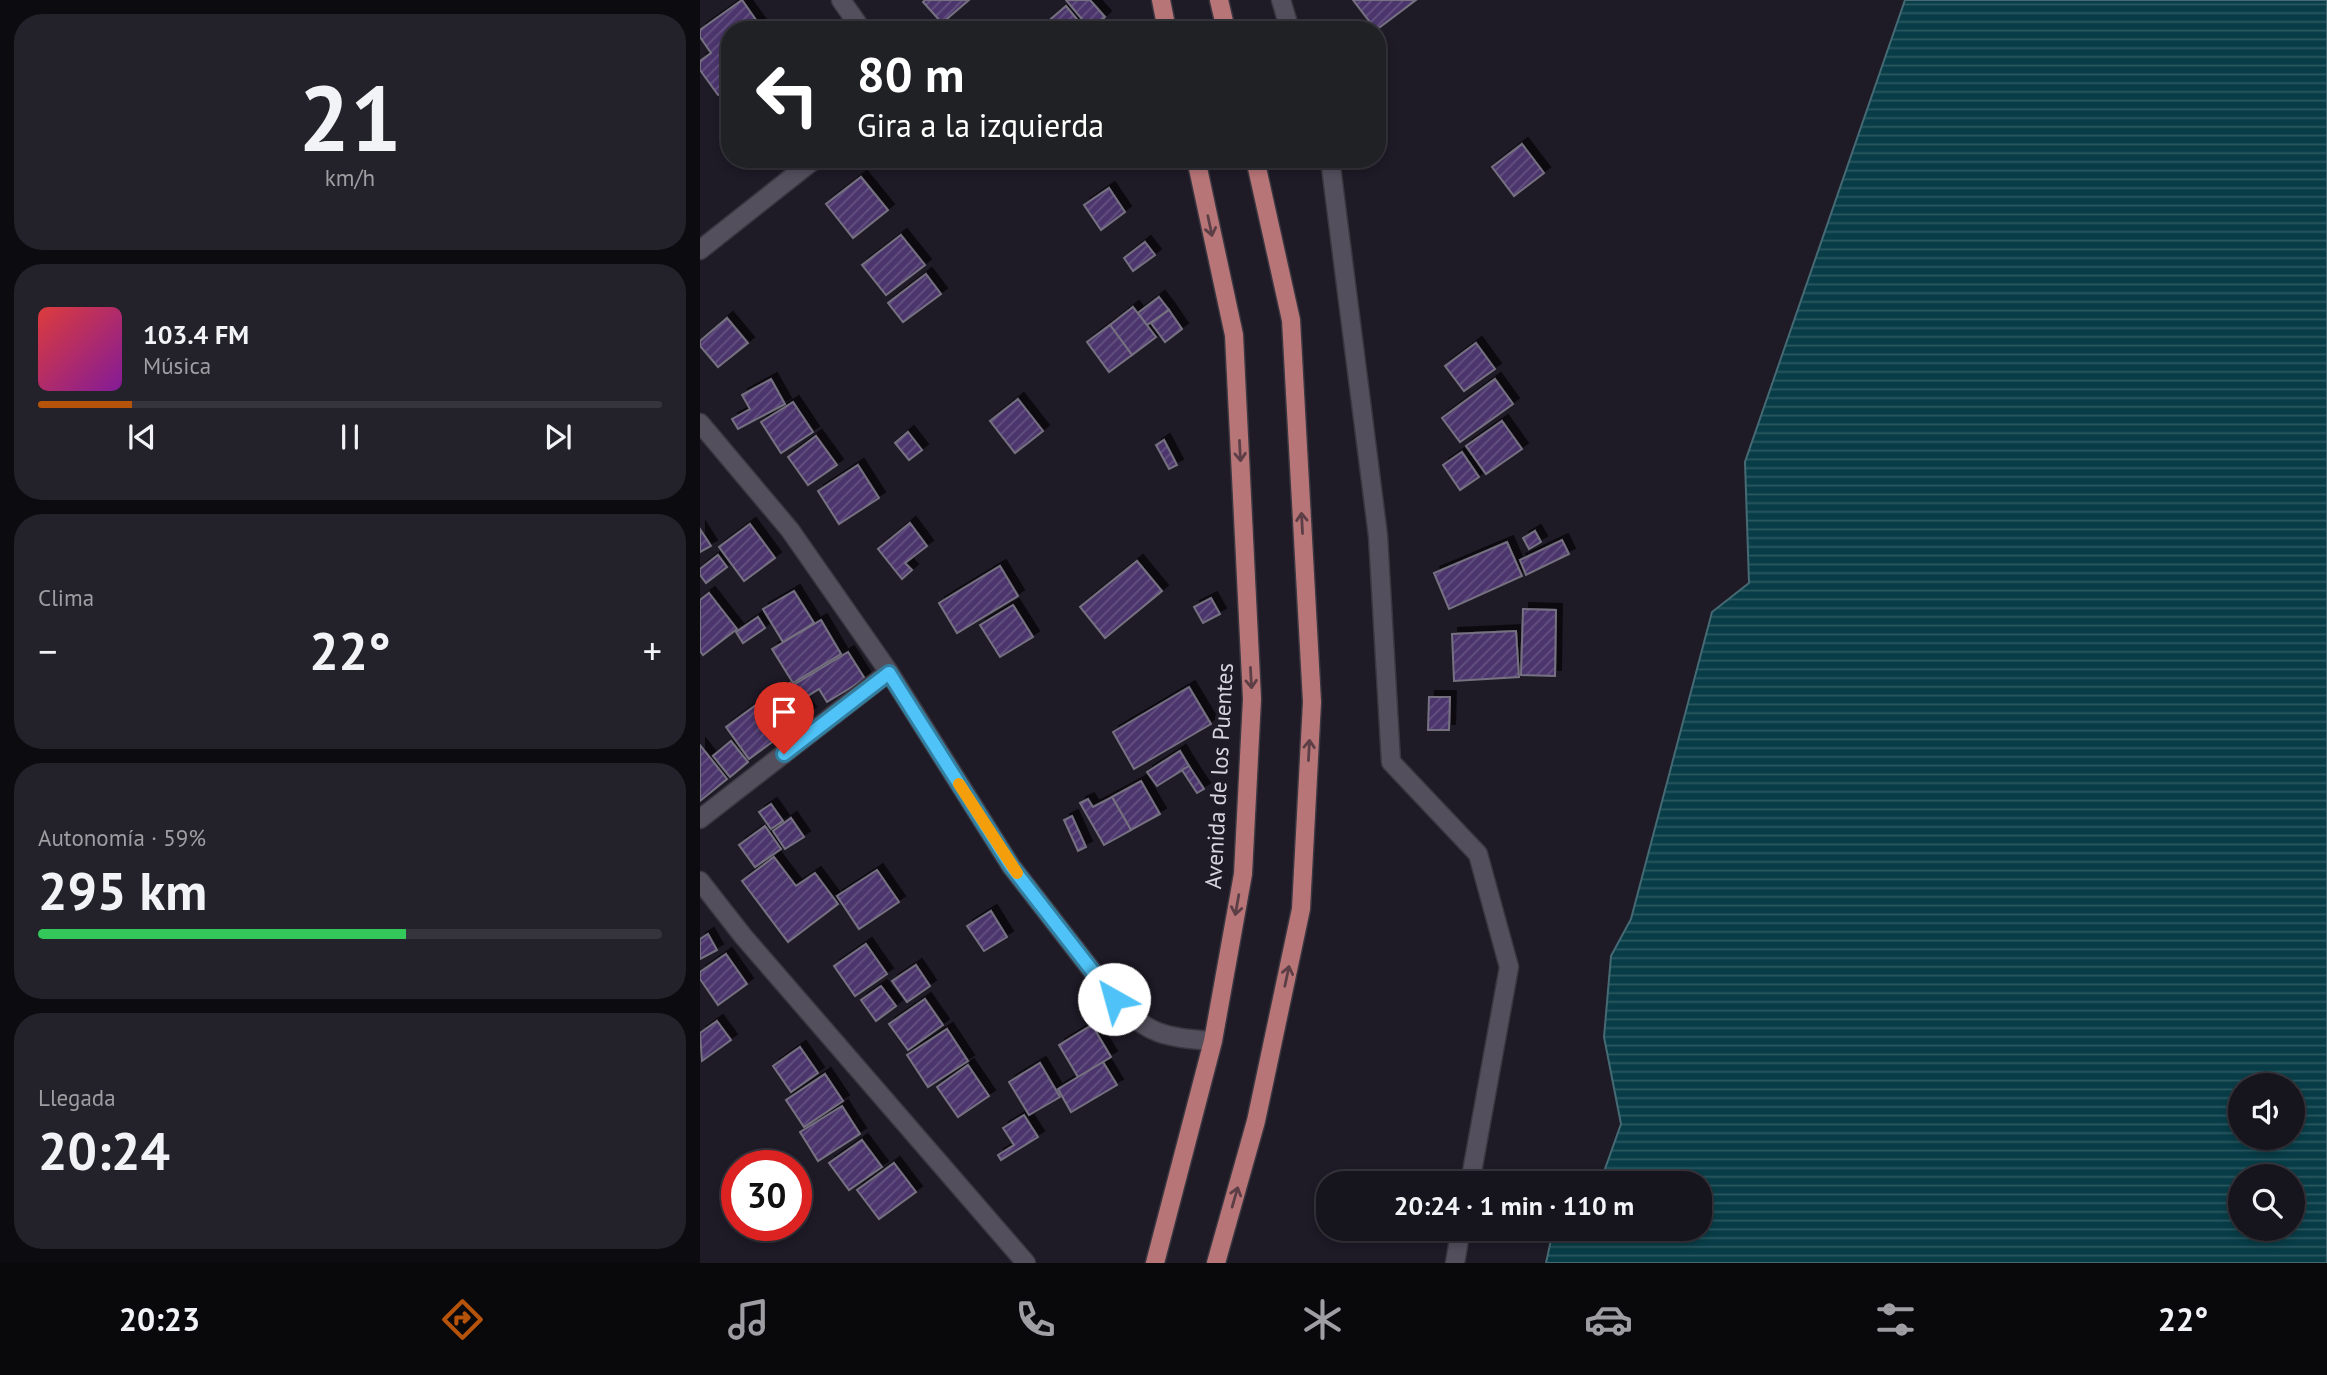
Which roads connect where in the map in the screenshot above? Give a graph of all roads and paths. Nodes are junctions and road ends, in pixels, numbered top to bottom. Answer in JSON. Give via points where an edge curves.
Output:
{"nodes":[{"id":1,"x":841,"y":0,"type":"edge"},
{"id":2,"x":1161,"y":0,"type":"edge"},
{"id":3,"x":1219,"y":0,"type":"edge"},
{"id":4,"x":1281,"y":0,"type":"edge"},
{"id":5,"x":856,"y":21,"type":"edge"},
{"id":6,"x":1165,"y":21,"type":"edge"},
{"id":7,"x":1224,"y":21,"type":"edge"},
{"id":8,"x":1287,"y":21,"type":"edge"},
{"id":9,"x":804,"y":168,"type":"edge"},
{"id":10,"x":1198,"y":168,"type":"edge"},
{"id":11,"x":1257,"y":168,"type":"edge"},
{"id":12,"x":1331,"y":168,"type":"edge"},
{"id":13,"x":700,"y":250,"type":"edge"},
{"id":14,"x":700,"y":423,"type":"edge"},
{"id":15,"x":889,"y":673,"type":"junction"},
{"id":16,"x":700,"y":819,"type":"edge"},
{"id":17,"x":700,"y":881,"type":"edge"},
{"id":18,"x":1213,"y":1041,"type":"junction"},
{"id":19,"x":1472,"y":1171,"type":"edge"},
{"id":20,"x":1459,"y":1241,"type":"edge"},
{"id":21,"x":1026,"y":1263,"type":"edge"},
{"id":22,"x":1155,"y":1263,"type":"edge"},
{"id":23,"x":1216,"y":1263,"type":"edge"},
{"id":24,"x":1455,"y":1263,"type":"edge"}],
"edges":[{"from":1,"to":5,"type":"street"},
{"from":2,"to":6,"type":"main road"},
{"from":3,"to":7,"type":"main road"},
{"from":4,"to":8,"type":"street"},
{"from":9,"to":13,"type":"street"},
{"from":10,"to":18,"type":"main road","name":"Avenida de los Puentes","one_way":true,"via":[[1234,335],[1252,699],[1243,874]]},
{"from":23,"to":11,"type":"main road","one_way":true,"via":[[1256,1122],[1301,909],[1312,702],[1291,320]]},
{"from":12,"to":19,"type":"street","via":[[1378,536],[1391,762],[1478,854],[1508,967]]},
{"from":14,"to":15,"type":"street","via":[[790,530]]},
{"from":15,"to":16,"type":"street"},
{"from":15,"to":18,"type":"street","via":[[1011,866],[1114,999],[1137,1021],[1167,1037]]},
{"from":17,"to":21,"type":"street"},
{"from":18,"to":22,"type":"main road","name":"Avenida de los Puentes"},
{"from":20,"to":24,"type":"street"}]}
